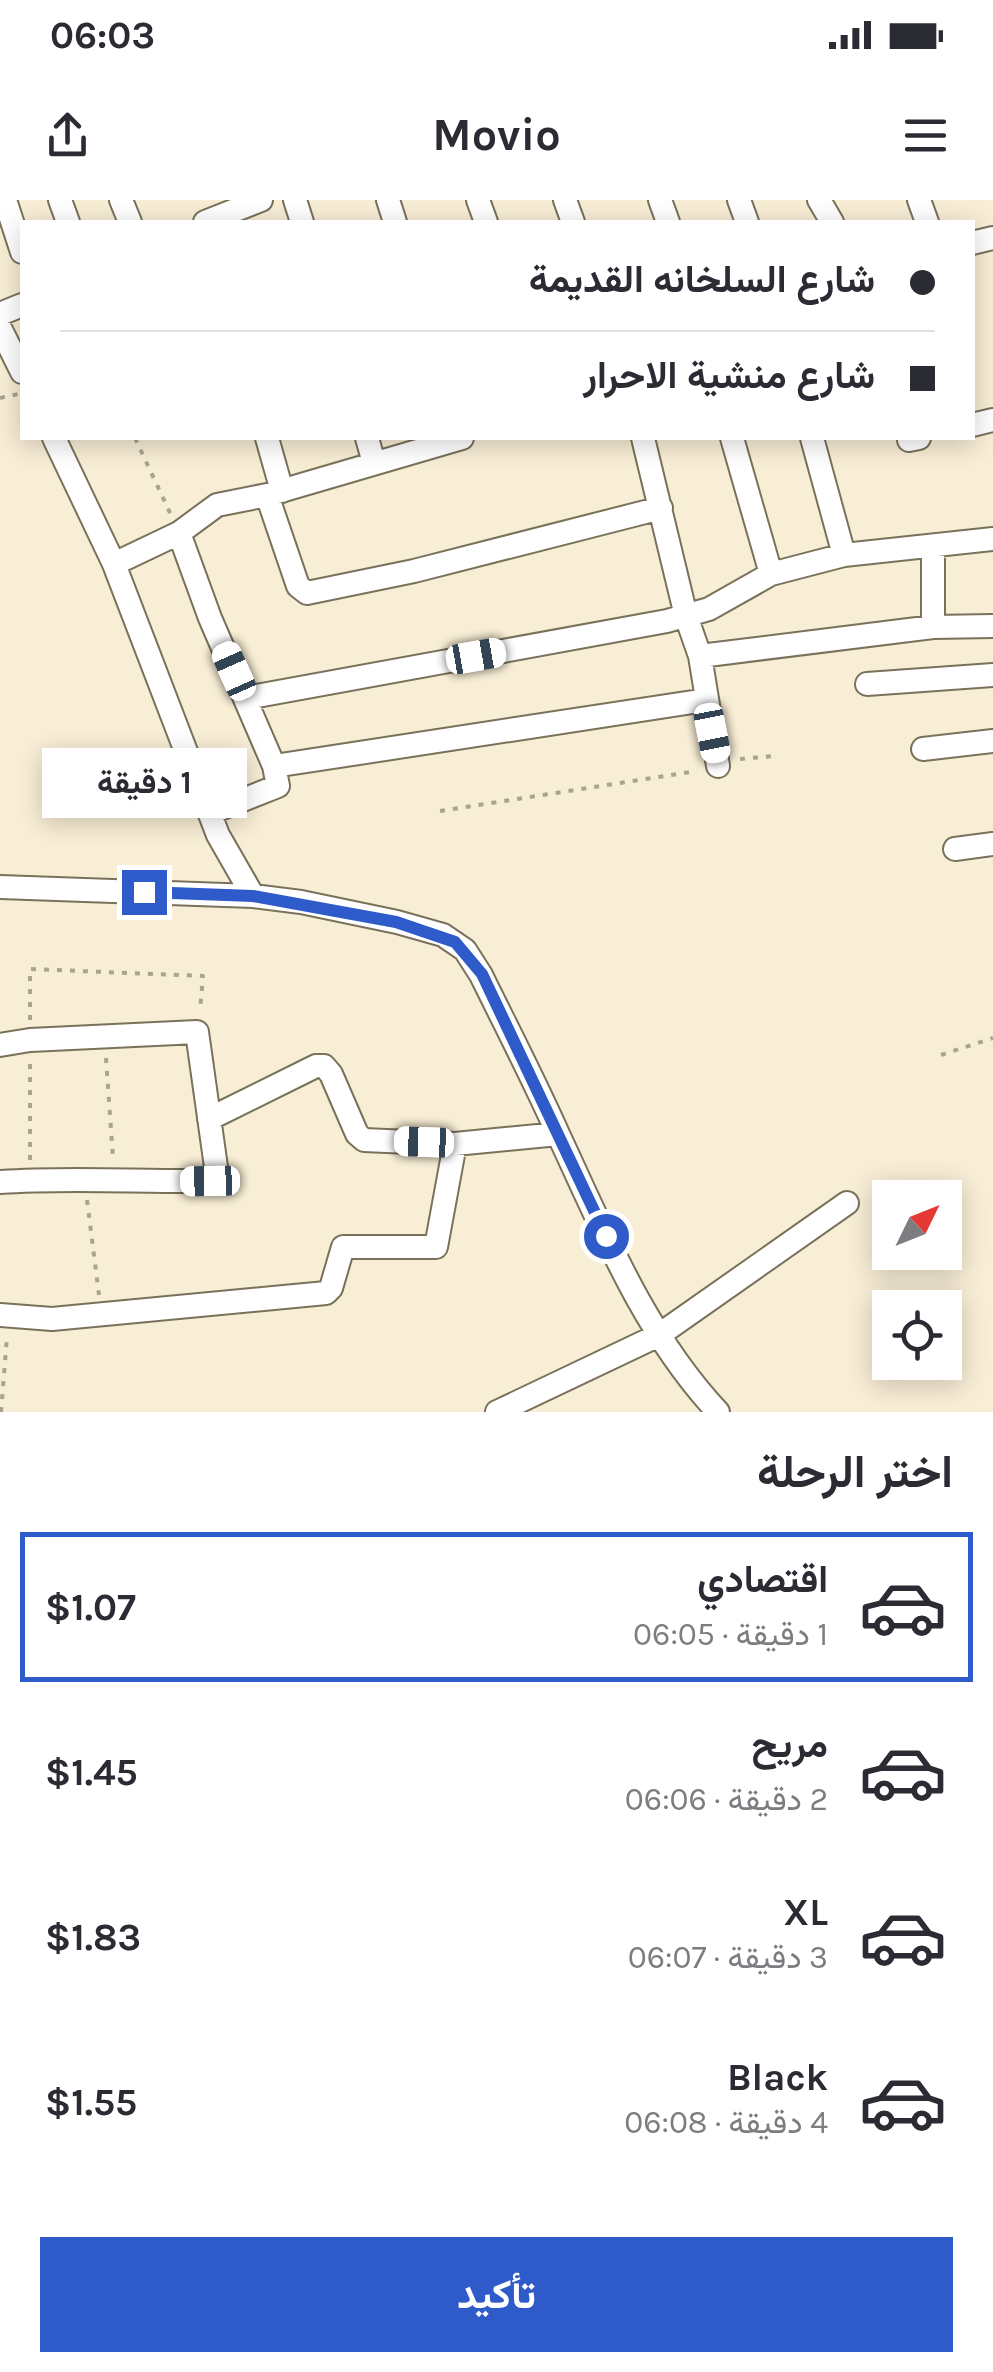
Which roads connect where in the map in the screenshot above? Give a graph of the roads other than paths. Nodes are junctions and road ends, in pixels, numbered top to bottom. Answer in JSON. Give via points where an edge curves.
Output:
{"nodes":[{"id":1,"x":5,"y":200,"type":"edge"},
{"id":2,"x":261,"y":200,"type":"edge"},
{"id":3,"x":211,"y":220,"type":"edge"},
{"id":4,"x":20,"y":246,"type":"edge"},
{"id":5,"x":0,"y":328,"type":"edge"},
{"id":6,"x":20,"y":368,"type":"edge"},
{"id":7,"x":55,"y":440,"type":"edge"},
{"id":8,"x":267,"y":440,"type":"edge"},
{"id":9,"x":368,"y":440,"type":"edge"},
{"id":10,"x":455,"y":440,"type":"edge"},
{"id":11,"x":644,"y":440,"type":"edge"},
{"id":12,"x":733,"y":440,"type":"edge"},
{"id":13,"x":813,"y":440,"type":"edge"},
{"id":14,"x":374,"y":463,"type":"junction"},
{"id":15,"x":275,"y":493,"type":"junction"},
{"id":16,"x":661,"y":508,"type":"junction"},
{"id":17,"x":179,"y":533,"type":"junction"},
{"id":18,"x":993,"y":540,"type":"edge"},
{"id":19,"x":933,"y":548,"type":"junction"},
{"id":20,"x":844,"y":555,"type":"junction"},
{"id":21,"x":114,"y":564,"type":"junction"},
{"id":22,"x":771,"y":574,"type":"junction"},
{"id":23,"x":686,"y":616,"type":"junction"},
{"id":24,"x":933,"y":626,"type":"junction"},
{"id":25,"x":993,"y":626,"type":"edge"},
{"id":26,"x":700,"y":656,"type":"junction"},
{"id":27,"x":993,"y":675,"type":"edge"},
{"id":28,"x":867,"y":684,"type":"dead end"},
{"id":29,"x":246,"y":698,"type":"junction"},
{"id":30,"x":706,"y":700,"type":"junction"},
{"id":31,"x":993,"y":741,"type":"edge"},
{"id":32,"x":923,"y":749,"type":"dead end"},
{"id":33,"x":274,"y":766,"type":"junction"},
{"id":34,"x":718,"y":766,"type":"road end"},
{"id":35,"x":210,"y":813,"type":"junction"},
{"id":36,"x":993,"y":844,"type":"edge"},
{"id":37,"x":955,"y":849,"type":"dead end"},
{"id":38,"x":0,"y":887,"type":"edge"},
{"id":39,"x":253,"y":896,"type":"junction"},
{"id":40,"x":0,"y":1045,"type":"edge"},
{"id":41,"x":209,"y":1119,"type":"junction"},
{"id":42,"x":558,"y":1134,"type":"junction"},
{"id":43,"x":455,"y":1144,"type":"junction"},
{"id":44,"x":0,"y":1182,"type":"edge"},
{"id":45,"x":847,"y":1203,"type":"dead end"},
{"id":46,"x":5,"y":1316,"type":"edge"},
{"id":47,"x":659,"y":1335,"type":"junction"},
{"id":48,"x":705,"y":1408,"type":"edge"},
{"id":49,"x":497,"y":1412,"type":"edge"}],
"edges":[{"from":1,"to":4,"type":"street"},
{"from":2,"to":3,"type":"street"},
{"from":5,"to":6,"type":"street"},
{"from":7,"to":21,"type":"street"},
{"from":8,"to":15,"type":"street"},
{"from":9,"to":14,"type":"street"},
{"from":10,"to":14,"type":"street"},
{"from":11,"to":16,"type":"street"},
{"from":12,"to":22,"type":"street"},
{"from":13,"to":20,"type":"street"},
{"from":14,"to":15,"type":"street"},
{"from":15,"to":16,"type":"street","via":[[298,586],[307,593]]},
{"from":15,"to":17,"type":"street","via":[[217,506]]},
{"from":16,"to":23,"type":"street"},
{"from":17,"to":21,"type":"street"},
{"from":17,"to":29,"type":"street"},
{"from":18,"to":19,"type":"street"},
{"from":19,"to":20,"type":"street"},
{"from":19,"to":24,"type":"street"},
{"from":20,"to":22,"type":"street"},
{"from":21,"to":35,"type":"street"},
{"from":22,"to":23,"type":"street"},
{"from":23,"to":26,"type":"street"},
{"from":23,"to":29,"type":"street"},
{"from":24,"to":25,"type":"street"},
{"from":24,"to":26,"type":"street"},
{"from":26,"to":30,"type":"street"},
{"from":27,"to":28,"type":"street"},
{"from":29,"to":33,"type":"street"},
{"from":30,"to":33,"type":"street"},
{"from":30,"to":34,"type":"street"},
{"from":31,"to":32,"type":"street"},
{"from":33,"to":35,"type":"street","via":[[278,786]]},
{"from":35,"to":39,"type":"street"},
{"from":36,"to":37,"type":"street"},
{"from":38,"to":39,"type":"street"},
{"from":39,"to":42,"type":"street","via":[[444,935],[465,950]]},
{"from":40,"to":41,"type":"street","via":[[197,1032]]},
{"from":41,"to":43,"type":"street","via":[[324,1066],[360,1138]]},
{"from":41,"to":44,"type":"street","via":[[217,1174],[210,1181]]},
{"from":42,"to":43,"type":"street"},
{"from":42,"to":47,"type":"street"},
{"from":43,"to":46,"type":"street","via":[[437,1246],[349,1245],[326,1293],[52,1319]]},
{"from":45,"to":47,"type":"street"},
{"from":47,"to":48,"type":"street"},
{"from":47,"to":49,"type":"street"}]}
